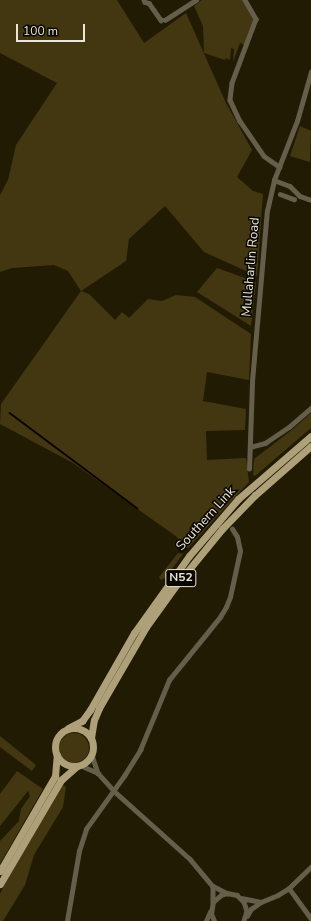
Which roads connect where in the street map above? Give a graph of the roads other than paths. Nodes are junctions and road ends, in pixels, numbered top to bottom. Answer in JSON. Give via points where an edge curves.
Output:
{"nodes":[{"id":1,"x":196,"y":0,"type":"edge"},
{"id":2,"x":245,"y":0,"type":"edge"},
{"id":3,"x":148,"y":1,"type":"edge"},
{"id":4,"x":311,"y":72,"type":"edge"},
{"id":5,"x":280,"y":167,"type":"junction"},
{"id":6,"x":274,"y":180,"type":"junction"},
{"id":7,"x":289,"y":186,"type":"junction"},
{"id":8,"x":280,"y":194,"type":"dead end"},
{"id":9,"x":286,"y":196,"type":"junction"},
{"id":10,"x":294,"y":199,"type":"dead end"},
{"id":11,"x":311,"y":200,"type":"edge"},
{"id":12,"x":311,"y":408,"type":"edge"},
{"id":13,"x":311,"y":436,"type":"edge"},
{"id":14,"x":311,"y":446,"type":"edge"},
{"id":15,"x":250,"y":447,"type":"junction"},
{"id":16,"x":249,"y":469,"type":"dead end"},
{"id":17,"x":232,"y":529,"type":"dead end"},
{"id":18,"x":68,"y":728,"type":"junction"},
{"id":19,"x":91,"y":738,"type":"junction"},
{"id":20,"x":56,"y":754,"type":"junction"},
{"id":21,"x":92,"y":755,"type":"junction"},
{"id":22,"x":79,"y":765,"type":"junction"},
{"id":23,"x":98,"y":773,"type":"junction"},
{"id":24,"x":114,"y":791,"type":"junction"},
{"id":25,"x":311,"y":867,"type":"edge"},
{"id":26,"x":0,"y":871,"type":"edge"},
{"id":27,"x":0,"y":884,"type":"edge"},
{"id":28,"x":213,"y":886,"type":"junction"},
{"id":29,"x":289,"y":888,"type":"junction"},
{"id":30,"x":226,"y":893,"type":"junction"},
{"id":31,"x":241,"y":898,"type":"junction"},
{"id":32,"x":213,"y":902,"type":"junction"},
{"id":33,"x":261,"y":902,"type":"junction"},
{"id":34,"x":211,"y":908,"type":"junction"},
{"id":35,"x":247,"y":916,"type":"junction"},
{"id":36,"x":311,"y":918,"type":"edge"},
{"id":37,"x":67,"y":921,"type":"edge"},
{"id":38,"x":206,"y":921,"type":"edge"},
{"id":39,"x":214,"y":921,"type":"edge"},
{"id":40,"x":244,"y":921,"type":"edge"}],
"edges":[{"from":1,"to":3,"type":"street","via":[[165,20],[158,17]]},
{"from":2,"to":5,"type":"street","via":[[256,19],[232,83],[230,100],[240,121],[264,156]]},
{"from":4,"to":5,"type":"street","name":"Mullaharlin Road"},
{"from":5,"to":6,"type":"street","name":"Mullaharlin Road"},
{"from":6,"to":7,"type":"street"},
{"from":6,"to":15,"type":"street","name":"Mullaharlin Road","via":[[264,237],[252,381]]},
{"from":7,"to":9,"type":"street"},
{"from":7,"to":11,"type":"street","via":[[300,196]]},
{"from":8,"to":9,"type":"street"},
{"from":9,"to":10,"type":"street"},
{"from":12,"to":15,"type":"street","via":[[289,428],[265,443]]},
{"from":13,"to":18,"type":"main road","name":"Southern Link","number":"N52","via":[[238,499],[188,556],[134,633],[90,710],[82,721]]},
{"from":14,"to":19,"type":"main road","name":"Southern Link","number":"N52","via":[[254,495],[176,584],[146,627],[99,708]]},
{"from":15,"to":16,"type":"street","name":"Mullaharlin Road"},
{"from":17,"to":24,"type":"street","via":[[240,551],[226,607],[169,680],[140,750]]},
{"from":18,"to":19,"type":"main road","via":[[84,730]]},
{"from":18,"to":20,"type":"main road","number":"N52","via":[[56,739]]},
{"from":19,"to":21,"type":"main road","number":"N52","via":[[94,746]]},
{"from":20,"to":22,"type":"main road","via":[[65,764]]},
{"from":20,"to":26,"type":"main road","number":"N52","via":[[55,776]]},
{"from":21,"to":22,"type":"main road","via":[[85,763]]},
{"from":21,"to":23,"type":"street"},
{"from":22,"to":23,"type":"street"},
{"from":22,"to":27,"type":"main road","via":[[60,780]]},
{"from":23,"to":24,"type":"street"},
{"from":24,"to":28,"type":"street","via":[[190,859]]},
{"from":24,"to":37,"type":"street","via":[[93,818],[82,840]]},
{"from":25,"to":29,"type":"street"},
{"from":28,"to":30,"type":"street"},
{"from":28,"to":32,"type":"street"},
{"from":29,"to":33,"type":"street","via":[[278,896]]},
{"from":29,"to":36,"type":"street"},
{"from":30,"to":31,"type":"street"},
{"from":30,"to":32,"type":"street"},
{"from":31,"to":33,"type":"street"},
{"from":31,"to":35,"type":"street","via":[[246,906]]},
{"from":32,"to":34,"type":"street"},
{"from":33,"to":35,"type":"street","via":[[251,909]]},
{"from":34,"to":38,"type":"street"},
{"from":34,"to":39,"type":"street"},
{"from":35,"to":40,"type":"street"}]}
